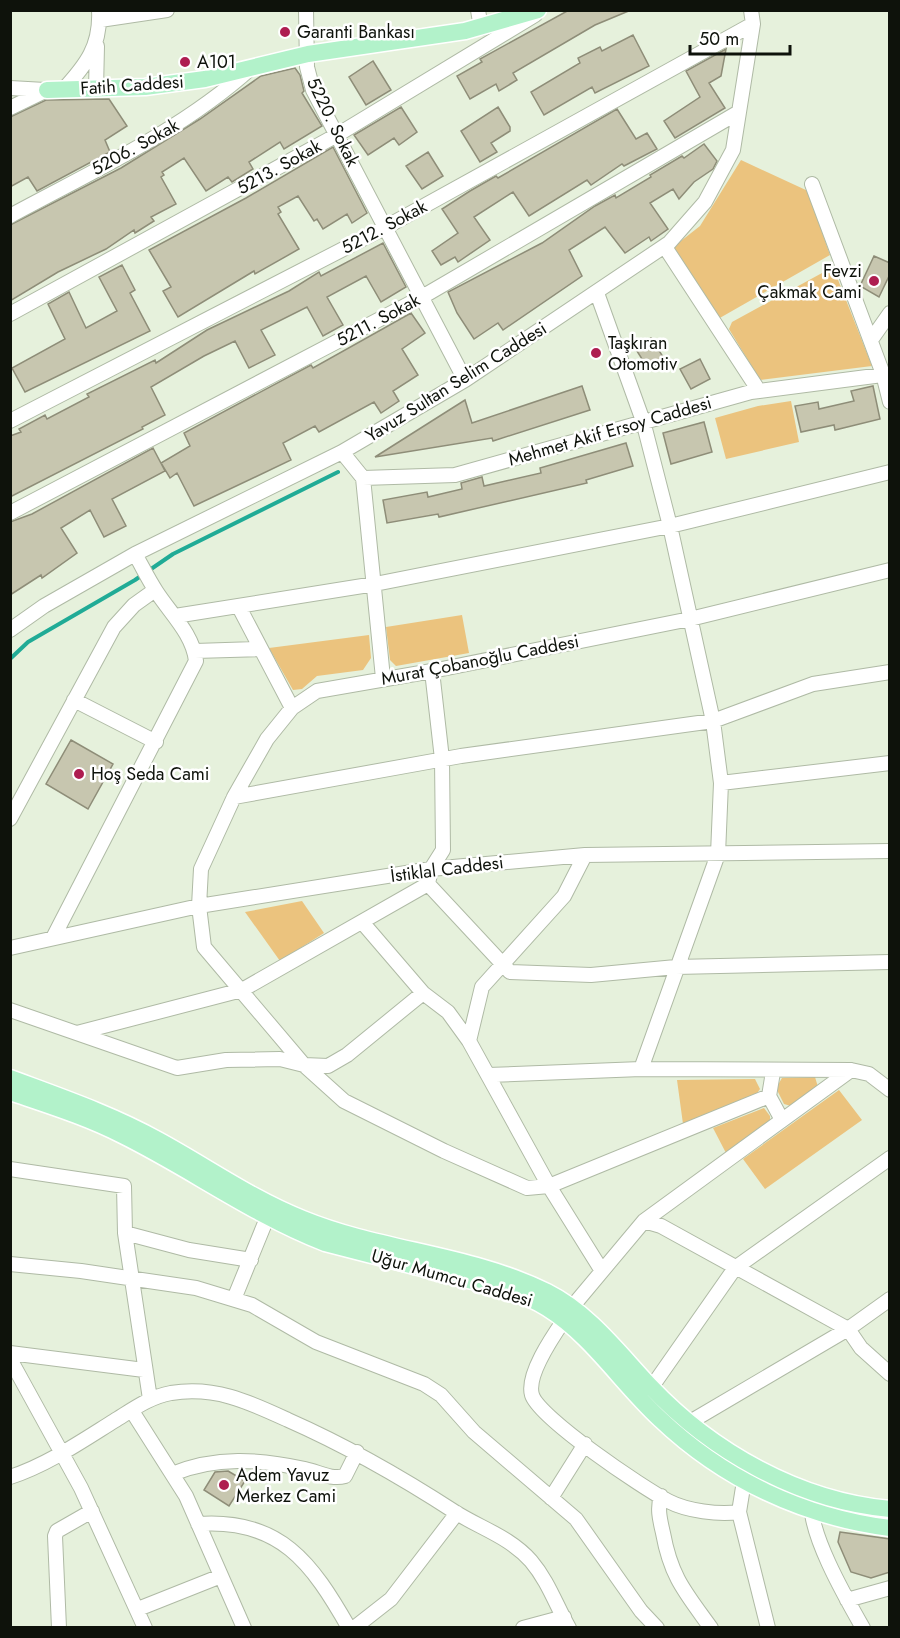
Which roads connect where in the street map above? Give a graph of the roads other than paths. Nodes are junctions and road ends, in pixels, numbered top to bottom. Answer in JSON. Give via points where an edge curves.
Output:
{"nodes":[{"id":1,"x":167,"y":10,"type":"edge"},
{"id":2,"x":306,"y":10,"type":"edge"},
{"id":3,"x":478,"y":10,"type":"edge"},
{"id":4,"x":540,"y":10,"type":"edge"},
{"id":5,"x":100,"y":15,"type":"edge"},
{"id":6,"x":752,"y":17,"type":"edge"},
{"id":7,"x":480,"y":28,"type":"junction"},
{"id":8,"x":97,"y":38,"type":"junction"},
{"id":9,"x":308,"y":54,"type":"junction"},
{"id":10,"x":251,"y":68,"type":"junction"},
{"id":11,"x":10,"y":88,"type":"edge"},
{"id":12,"x":96,"y":89,"type":"junction"},
{"id":13,"x":55,"y":90,"type":"junction"},
{"id":14,"x":10,"y":108,"type":"edge"},
{"id":15,"x":739,"y":112,"type":"junction"},
{"id":16,"x":337,"y":135,"type":"junction"},
{"id":17,"x":812,"y":184,"type":"dead end"},
{"id":18,"x":10,"y":216,"type":"edge"},
{"id":19,"x":386,"y":226,"type":"junction"},
{"id":20,"x":665,"y":247,"type":"junction"},
{"id":21,"x":597,"y":293,"type":"junction"},
{"id":22,"x":422,"y":297,"type":"junction"},
{"id":23,"x":890,"y":313,"type":"edge"},
{"id":24,"x":10,"y":314,"type":"edge"},
{"id":25,"x":871,"y":340,"type":"junction"},
{"id":26,"x":886,"y":374,"type":"edge"},
{"id":27,"x":465,"y":380,"type":"junction"},
{"id":28,"x":759,"y":391,"type":"junction"},
{"id":29,"x":890,"y":402,"type":"edge"},
{"id":30,"x":643,"y":421,"type":"junction"},
{"id":31,"x":10,"y":422,"type":"edge"},
{"id":32,"x":342,"y":452,"type":"junction"},
{"id":33,"x":890,"y":472,"type":"edge"},
{"id":34,"x":363,"y":478,"type":"junction"},
{"id":35,"x":10,"y":513,"type":"edge"},
{"id":36,"x":670,"y":526,"type":"junction"},
{"id":37,"x":138,"y":559,"type":"junction"},
{"id":38,"x":890,"y":570,"type":"edge"},
{"id":39,"x":375,"y":584,"type":"junction"},
{"id":40,"x":152,"y":585,"type":"junction"},
{"id":41,"x":238,"y":607,"type":"junction"},
{"id":42,"x":175,"y":616,"type":"junction"},
{"id":43,"x":690,"y":619,"type":"junction"},
{"id":44,"x":10,"y":630,"type":"edge"},
{"id":45,"x":260,"y":649,"type":"junction"},
{"id":46,"x":195,"y":651,"type":"junction"},
{"id":47,"x":432,"y":671,"type":"junction"},
{"id":48,"x":890,"y":672,"type":"edge"},
{"id":49,"x":383,"y":678,"type":"junction"},
{"id":50,"x":74,"y":700,"type":"junction"},
{"id":51,"x":292,"y":708,"type":"junction"},
{"id":52,"x":713,"y":721,"type":"junction"},
{"id":53,"x":156,"y":742,"type":"junction"},
{"id":54,"x":442,"y":759,"type":"junction"},
{"id":55,"x":890,"y":762,"type":"edge"},
{"id":56,"x":722,"y":783,"type":"junction"},
{"id":57,"x":234,"y":797,"type":"junction"},
{"id":58,"x":10,"y":819,"type":"edge"},
{"id":59,"x":890,"y":851,"type":"edge"},
{"id":60,"x":718,"y":854,"type":"junction"},
{"id":61,"x":585,"y":855,"type":"junction"},
{"id":62,"x":430,"y":869,"type":"junction"},
{"id":63,"x":428,"y":884,"type":"junction"},
{"id":64,"x":199,"y":906,"type":"junction"},
{"id":65,"x":362,"y":922,"type":"junction"},
{"id":66,"x":53,"y":938,"type":"junction"},
{"id":67,"x":10,"y":948,"type":"edge"},
{"id":68,"x":890,"y":962,"type":"edge"},
{"id":69,"x":501,"y":965,"type":"junction"},
{"id":70,"x":676,"y":967,"type":"junction"},
{"id":71,"x":242,"y":990,"type":"junction"},
{"id":72,"x":423,"y":993,"type":"junction"},
{"id":73,"x":10,"y":1010,"type":"edge"},
{"id":74,"x":76,"y":1034,"type":"junction"},
{"id":75,"x":469,"y":1041,"type":"junction"},
{"id":76,"x":304,"y":1065,"type":"junction"},
{"id":77,"x":641,"y":1069,"type":"junction"},
{"id":78,"x":851,"y":1070,"type":"junction"},
{"id":79,"x":773,"y":1072,"type":"junction"},
{"id":80,"x":488,"y":1075,"type":"junction"},
{"id":81,"x":10,"y":1078,"type":"edge"},
{"id":82,"x":890,"y":1090,"type":"edge"},
{"id":83,"x":10,"y":1092,"type":"edge"},
{"id":84,"x":769,"y":1096,"type":"junction"},
{"id":85,"x":782,"y":1120,"type":"junction"},
{"id":86,"x":890,"y":1158,"type":"edge"},
{"id":87,"x":10,"y":1169,"type":"edge"},
{"id":88,"x":549,"y":1186,"type":"junction"},
{"id":89,"x":267,"y":1218,"type":"junction"},
{"id":90,"x":644,"y":1221,"type":"junction"},
{"id":91,"x":125,"y":1233,"type":"junction"},
{"id":92,"x":251,"y":1260,"type":"junction"},
{"id":93,"x":10,"y":1264,"type":"edge"},
{"id":94,"x":735,"y":1268,"type":"junction"},
{"id":95,"x":602,"y":1271,"type":"junction"},
{"id":96,"x":130,"y":1277,"type":"junction"},
{"id":97,"x":234,"y":1299,"type":"junction"},
{"id":98,"x":890,"y":1299,"type":"edge"},
{"id":99,"x":568,"y":1313,"type":"junction"},
{"id":100,"x":848,"y":1329,"type":"junction"},
{"id":101,"x":10,"y":1353,"type":"edge"},
{"id":102,"x":10,"y":1359,"type":"edge"},
{"id":103,"x":144,"y":1370,"type":"junction"},
{"id":104,"x":890,"y":1374,"type":"edge"},
{"id":105,"x":651,"y":1388,"type":"junction"},
{"id":106,"x":150,"y":1399,"type":"junction"},
{"id":107,"x":132,"y":1411,"type":"junction"},
{"id":108,"x":690,"y":1422,"type":"junction"},
{"id":109,"x":585,"y":1444,"type":"junction"},
{"id":110,"x":62,"y":1452,"type":"junction"},
{"id":111,"x":357,"y":1452,"type":"junction"},
{"id":112,"x":172,"y":1474,"type":"junction"},
{"id":113,"x":10,"y":1477,"type":"edge"},
{"id":114,"x":744,"y":1481,"type":"junction"},
{"id":115,"x":813,"y":1494,"type":"junction"},
{"id":116,"x":661,"y":1496,"type":"junction"},
{"id":117,"x":551,"y":1498,"type":"junction"},
{"id":118,"x":890,"y":1509,"type":"edge"},
{"id":119,"x":92,"y":1511,"type":"junction"},
{"id":120,"x":739,"y":1512,"type":"junction"},
{"id":121,"x":810,"y":1512,"type":"junction"},
{"id":122,"x":457,"y":1513,"type":"junction"},
{"id":123,"x":198,"y":1524,"type":"junction"},
{"id":124,"x":890,"y":1528,"type":"edge"},
{"id":125,"x":221,"y":1576,"type":"junction"},
{"id":126,"x":890,"y":1588,"type":"edge"},
{"id":127,"x":847,"y":1600,"type":"junction"},
{"id":128,"x":138,"y":1609,"type":"junction"},
{"id":129,"x":566,"y":1622,"type":"edge"},
{"id":130,"x":59,"y":1628,"type":"edge"},
{"id":131,"x":145,"y":1628,"type":"edge"},
{"id":132,"x":244,"y":1628,"type":"edge"},
{"id":133,"x":349,"y":1628,"type":"edge"},
{"id":134,"x":354,"y":1628,"type":"edge"},
{"id":135,"x":523,"y":1628,"type":"edge"},
{"id":136,"x":657,"y":1628,"type":"edge"},
{"id":137,"x":711,"y":1628,"type":"edge"},
{"id":138,"x":768,"y":1628,"type":"edge"},
{"id":139,"x":863,"y":1628,"type":"edge"}],
"edges":[{"from":1,"to":5,"type":"street"},
{"from":2,"to":9,"type":"street","name":"5220. Sokak"},
{"from":3,"to":7,"type":"street"},
{"from":4,"to":7,"type":"main road","name":"Fatih Caddesi"},
{"from":4,"to":16,"type":"street","name":"5213. Sokak"},
{"from":5,"to":8,"type":"street"},
{"from":6,"to":15,"type":"street","name":"Yavuz Sultan Selim Caddesi"},
{"from":6,"to":19,"type":"street","name":"5212. Sokak"},
{"from":7,"to":9,"type":"main road","name":"Fatih Caddesi"},
{"from":8,"to":12,"type":"street"},
{"from":8,"to":13,"type":"street","via":[[86,65]]},
{"from":9,"to":10,"type":"main road","name":"Fatih Caddesi"},
{"from":9,"to":16,"type":"street","name":"5220. Sokak","via":[[313,90]]},
{"from":10,"to":12,"type":"main road","name":"Fatih Caddesi","via":[[174,84]]},
{"from":10,"to":18,"type":"street","name":"5206. Sokak","via":[[218,97],[172,127]]},
{"from":11,"to":13,"type":"street"},
{"from":12,"to":13,"type":"main road","name":"Fatih Caddesi"},
{"from":13,"to":14,"type":"street","name":"Fatih Caddesi"},
{"from":15,"to":20,"type":"street","name":"Yavuz Sultan Selim Caddesi","via":[[732,150],[717,182],[692,219]]},
{"from":15,"to":22,"type":"street","name":"5211. Sokak"},
{"from":16,"to":19,"type":"street","name":"5220. Sokak"},
{"from":16,"to":24,"type":"street","name":"5213. Sokak"},
{"from":17,"to":25,"type":"street"},
{"from":19,"to":22,"type":"street","name":"5220. Sokak"},
{"from":19,"to":31,"type":"street","name":"5212. Sokak"},
{"from":20,"to":21,"type":"street","name":"Yavuz Sultan Selim Caddesi"},
{"from":20,"to":28,"type":"street"},
{"from":21,"to":27,"type":"street","name":"Yavuz Sultan Selim Caddesi"},
{"from":21,"to":30,"type":"street"},
{"from":22,"to":27,"type":"street","name":"5220. Sokak"},
{"from":22,"to":35,"type":"street","name":"5211. Sokak"},
{"from":23,"to":25,"type":"street"},
{"from":25,"to":26,"type":"street"},
{"from":26,"to":28,"type":"street","name":"Mehmet Akif Ersoy Caddesi"},
{"from":26,"to":29,"type":"street"},
{"from":27,"to":32,"type":"street","name":"Yavuz Sultan Selim Caddesi"},
{"from":28,"to":30,"type":"street","name":"Mehmet Akif Ersoy Caddesi"},
{"from":30,"to":34,"type":"street","name":"Mehmet Akif Ersoy Caddesi","via":[[455,475]]},
{"from":30,"to":36,"type":"street"},
{"from":32,"to":34,"type":"street"},
{"from":32,"to":37,"type":"street","name":"Yavuz Sultan Selim Caddesi"},
{"from":33,"to":36,"type":"street"},
{"from":34,"to":39,"type":"street"},
{"from":36,"to":39,"type":"street"},
{"from":36,"to":43,"type":"street"},
{"from":37,"to":40,"type":"street"},
{"from":37,"to":44,"type":"street","name":"Yavuz Sultan Selim Caddesi","via":[[45,606]]},
{"from":38,"to":43,"type":"street","name":"Murat Çobanoğlu Caddesi"},
{"from":39,"to":41,"type":"street"},
{"from":39,"to":49,"type":"street"},
{"from":40,"to":42,"type":"street"},
{"from":40,"to":50,"type":"street","via":[[114,627]]},
{"from":41,"to":42,"type":"street"},
{"from":41,"to":45,"type":"street"},
{"from":42,"to":46,"type":"street"},
{"from":43,"to":47,"type":"street","name":"Murat Çobanoğlu Caddesi"},
{"from":43,"to":52,"type":"street"},
{"from":45,"to":46,"type":"street"},
{"from":45,"to":51,"type":"street"},
{"from":46,"to":53,"type":"street","via":[[196,661]]},
{"from":47,"to":49,"type":"street","name":"Murat Çobanoğlu Caddesi"},
{"from":47,"to":54,"type":"street"},
{"from":48,"to":52,"type":"street","via":[[813,684]]},
{"from":49,"to":51,"type":"street","name":"Murat Çobanoğlu Caddesi","via":[[317,691]]},
{"from":50,"to":53,"type":"street"},
{"from":50,"to":58,"type":"street"},
{"from":51,"to":57,"type":"street","name":"Murat Çobanoğlu Caddesi","via":[[267,738]]},
{"from":52,"to":54,"type":"street"},
{"from":52,"to":56,"type":"street"},
{"from":53,"to":66,"type":"street"},
{"from":54,"to":57,"type":"street"},
{"from":54,"to":62,"type":"street","via":[[443,850]]},
{"from":55,"to":56,"type":"street"},
{"from":56,"to":60,"type":"street"},
{"from":57,"to":64,"type":"street","name":"Murat Çobanoğlu Caddesi","via":[[201,869]]},
{"from":59,"to":60,"type":"street","name":"İstiklal Caddesi"},
{"from":60,"to":61,"type":"street","name":"İstiklal Caddesi"},
{"from":60,"to":70,"type":"street"},
{"from":61,"to":62,"type":"street","name":"İstiklal Caddesi"},
{"from":61,"to":69,"type":"street","via":[[564,896]]},
{"from":62,"to":63,"type":"street"},
{"from":62,"to":64,"type":"street","name":"İstiklal Caddesi"},
{"from":63,"to":65,"type":"street"},
{"from":63,"to":69,"type":"street"},
{"from":64,"to":66,"type":"street","name":"İstiklal Caddesi"},
{"from":64,"to":71,"type":"street","name":"Murat Çobanoğlu Caddesi","via":[[204,947]]},
{"from":65,"to":71,"type":"street"},
{"from":65,"to":72,"type":"street"},
{"from":66,"to":67,"type":"street","name":"İstiklal Caddesi"},
{"from":68,"to":70,"type":"street"},
{"from":69,"to":70,"type":"street","via":[[510,972],[550,975]]},
{"from":69,"to":75,"type":"street","via":[[482,987]]},
{"from":70,"to":77,"type":"street"},
{"from":71,"to":74,"type":"street"},
{"from":71,"to":76,"type":"street","name":"Murat Çobanoğlu Caddesi"},
{"from":72,"to":75,"type":"street","via":[[448,1012]]},
{"from":72,"to":76,"type":"street","via":[[347,1055],[328,1065]]},
{"from":73,"to":74,"type":"street"},
{"from":74,"to":76,"type":"street","via":[[177,1068],[226,1060],[280,1059]]},
{"from":75,"to":80,"type":"street"},
{"from":76,"to":88,"type":"street","name":"Murat Çobanoğlu Caddesi","via":[[345,1101],[444,1151],[527,1188]]},
{"from":77,"to":79,"type":"street"},
{"from":77,"to":80,"type":"street"},
{"from":78,"to":79,"type":"street"},
{"from":78,"to":82,"type":"street","via":[[869,1074]]},
{"from":78,"to":85,"type":"street"},
{"from":79,"to":84,"type":"street"},
{"from":80,"to":88,"type":"street"},
{"from":81,"to":99,"type":"main road","name":"Uğur Mumcu Caddesi","via":[[129,1124],[301,1218],[507,1277],[547,1292]]},
{"from":83,"to":89,"type":"main road","name":"Uğur Mumcu Caddesi","via":[[122,1135]]},
{"from":84,"to":85,"type":"street"},
{"from":84,"to":88,"type":"street"},
{"from":85,"to":90,"type":"street"},
{"from":86,"to":94,"type":"street"},
{"from":87,"to":91,"type":"street","via":[[123,1186]]},
{"from":88,"to":95,"type":"street"},
{"from":89,"to":92,"type":"street"},
{"from":89,"to":99,"type":"main road","name":"Uğur Mumcu Caddesi","via":[[325,1243],[516,1294]]},
{"from":90,"to":94,"type":"street","via":[[661,1226]]},
{"from":90,"to":95,"type":"street"},
{"from":91,"to":92,"type":"street","via":[[189,1250]]},
{"from":91,"to":96,"type":"street"},
{"from":92,"to":97,"type":"street"},
{"from":93,"to":96,"type":"street"},
{"from":94,"to":100,"type":"street"},
{"from":94,"to":105,"type":"street"},
{"from":95,"to":99,"type":"street"},
{"from":96,"to":97,"type":"street"},
{"from":96,"to":103,"type":"street"},
{"from":97,"to":117,"type":"street","via":[[252,1305],[316,1342],[390,1369],[441,1395],[474,1432]]},
{"from":98,"to":100,"type":"street"},
{"from":99,"to":105,"type":"main road","name":"Uğur Mumcu Caddesi","via":[[594,1326]]},
{"from":99,"to":109,"type":"street","via":[[545,1348],[532,1395],[542,1411]]},
{"from":99,"to":114,"type":"main road","name":"Uğur Mumcu Caddesi","via":[[574,1327],[660,1419]]},
{"from":100,"to":104,"type":"street","via":[[861,1348]]},
{"from":100,"to":108,"type":"street"},
{"from":101,"to":103,"type":"street"},
{"from":102,"to":110,"type":"street"},
{"from":103,"to":106,"type":"street"},
{"from":105,"to":108,"type":"main road","name":"Uğur Mumcu Caddesi"},
{"from":106,"to":107,"type":"street"},
{"from":106,"to":111,"type":"street","via":[[194,1391],[252,1402]]},
{"from":107,"to":110,"type":"street"},
{"from":107,"to":112,"type":"street"},
{"from":108,"to":115,"type":"main road","name":"Uğur Mumcu Caddesi","via":[[767,1473]]},
{"from":109,"to":116,"type":"street"},
{"from":109,"to":117,"type":"street"},
{"from":110,"to":113,"type":"street"},
{"from":110,"to":119,"type":"street"},
{"from":111,"to":112,"type":"street","via":[[345,1476],[337,1478],[307,1469],[238,1460],[195,1464]]},
{"from":111,"to":122,"type":"street"},
{"from":112,"to":123,"type":"street"},
{"from":114,"to":120,"type":"street"},
{"from":114,"to":121,"type":"main road","name":"Uğur Mumcu Caddesi"},
{"from":115,"to":118,"type":"main road","name":"Uğur Mumcu Caddesi"},
{"from":115,"to":121,"type":"street"},
{"from":116,"to":120,"type":"street","via":[[669,1502],[721,1515]]},
{"from":116,"to":137,"type":"street","via":[[658,1506],[669,1563]]},
{"from":117,"to":136,"type":"street","via":[[586,1532]]},
{"from":119,"to":128,"type":"street"},
{"from":119,"to":130,"type":"street","via":[[54,1536]]},
{"from":120,"to":138,"type":"street"},
{"from":121,"to":124,"type":"main road","name":"Uğur Mumcu Caddesi"},
{"from":121,"to":127,"type":"street"},
{"from":122,"to":129,"type":"street","via":[[494,1531],[530,1560],[548,1584]]},
{"from":122,"to":134,"type":"street","via":[[391,1599]]},
{"from":123,"to":125,"type":"street"},
{"from":123,"to":133,"type":"street","via":[[242,1525],[288,1547],[314,1572]]},
{"from":125,"to":128,"type":"street"},
{"from":125,"to":132,"type":"street"},
{"from":126,"to":127,"type":"street"},
{"from":127,"to":139,"type":"street"},
{"from":128,"to":131,"type":"street"},
{"from":129,"to":135,"type":"street"}]}
